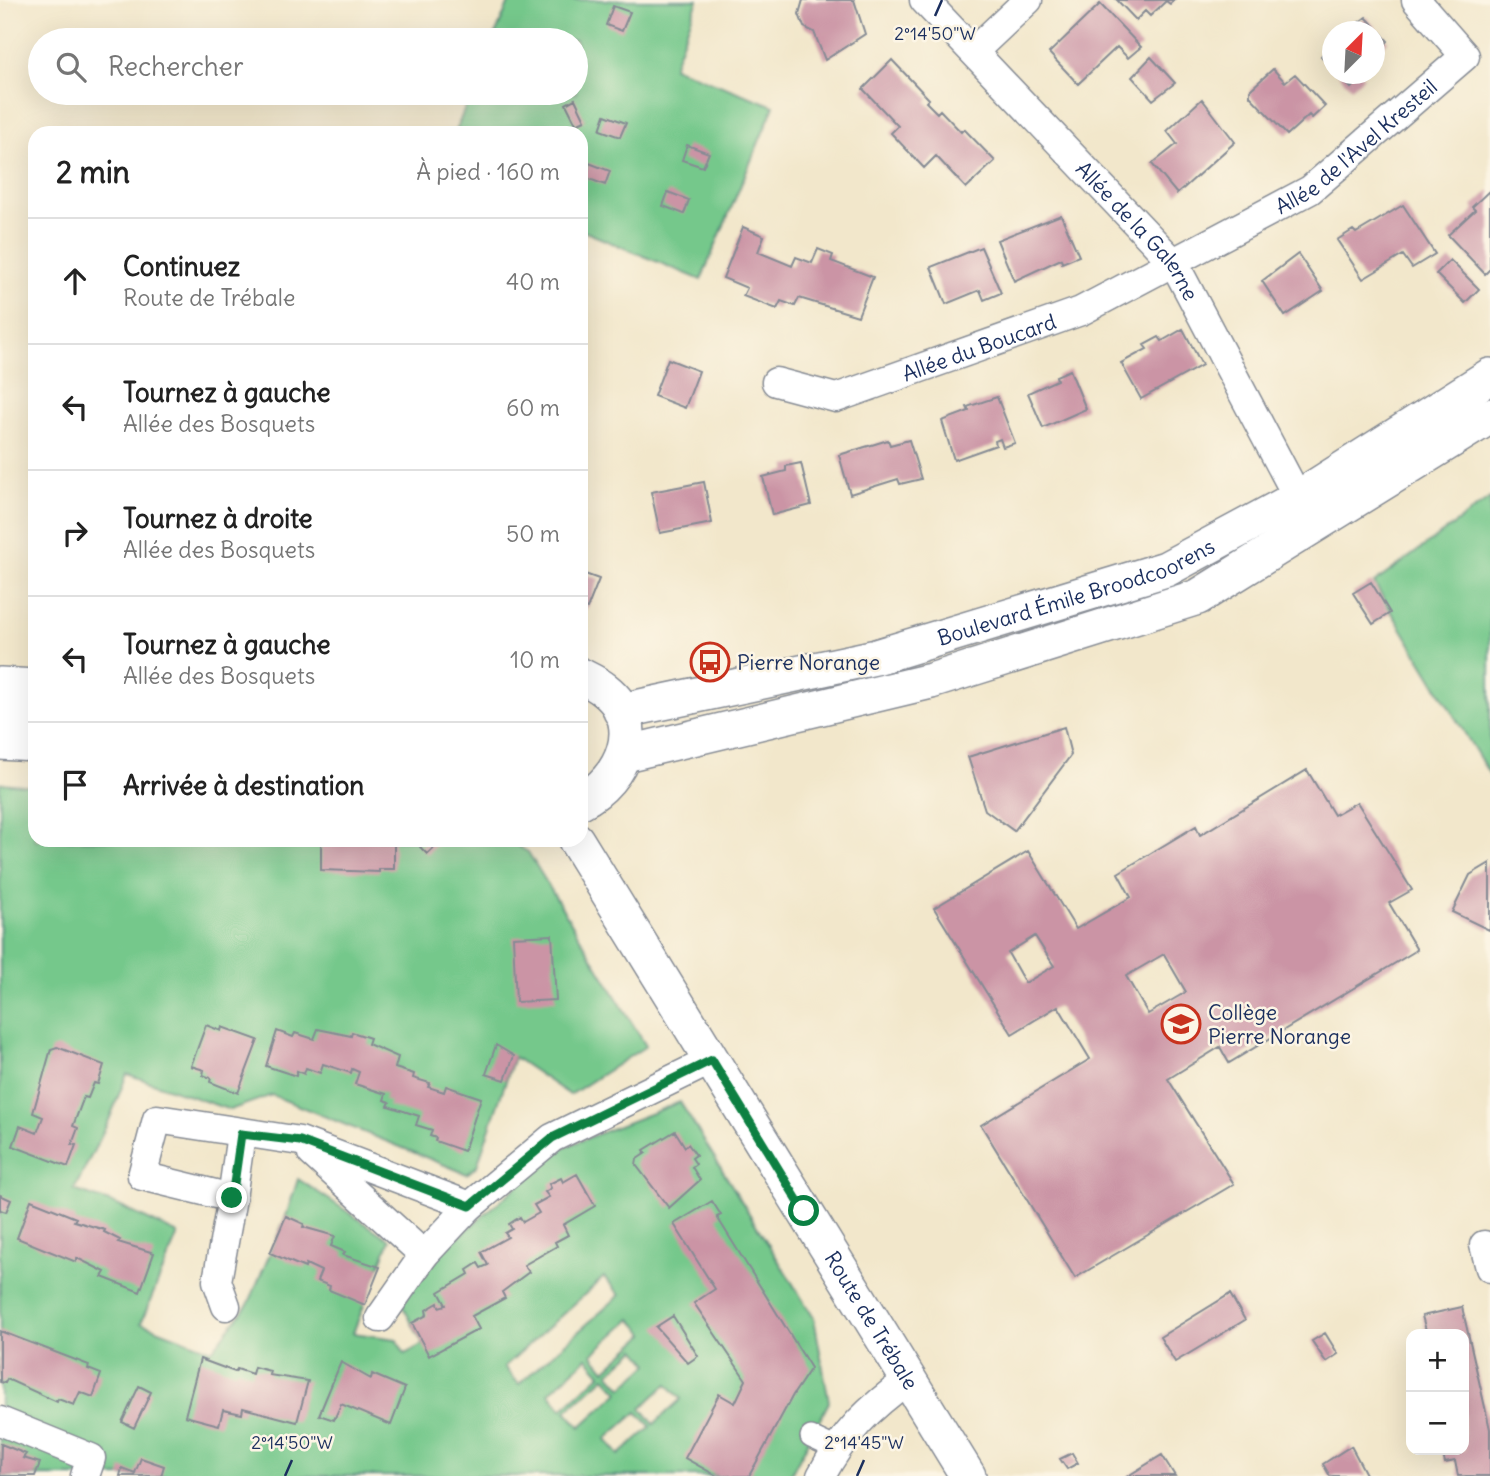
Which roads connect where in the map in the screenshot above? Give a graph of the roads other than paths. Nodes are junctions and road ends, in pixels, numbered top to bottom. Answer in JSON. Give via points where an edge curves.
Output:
{"nodes":[{"id":1,"x":925,"y":0,"type":"edge"},
{"id":2,"x":1028,"y":0,"type":"edge"},
{"id":3,"x":1416,"y":0,"type":"edge"},
{"id":4,"x":974,"y":51,"type":"junction"},
{"id":5,"x":1174,"y":263,"type":"junction"},
{"id":6,"x":1490,"y":376,"type":"edge"},
{"id":7,"x":776,"y":382,"type":"dead end"},
{"id":8,"x":1490,"y":416,"type":"edge"},
{"id":9,"x":1298,"y":498,"type":"junction"},
{"id":10,"x":588,"y":680,"type":"edge"},
{"id":11,"x":0,"y":685,"type":"edge"},
{"id":12,"x":28,"y":687,"type":"edge"},
{"id":13,"x":0,"y":710,"type":"edge"},
{"id":14,"x":28,"y":712,"type":"edge"},
{"id":15,"x":621,"y":712,"type":"junction"},
{"id":16,"x":0,"y":742,"type":"edge"},
{"id":17,"x":28,"y":744,"type":"edge"},
{"id":18,"x":625,"y":754,"type":"junction"},
{"id":19,"x":588,"y":797,"type":"edge"},
{"id":20,"x":580,"y":847,"type":"edge"},
{"id":21,"x":712,"y":1060,"type":"junction"},
{"id":22,"x":241,"y":1134,"type":"junction"},
{"id":23,"x":300,"y":1141,"type":"junction"},
{"id":24,"x":232,"y":1198,"type":"junction"},
{"id":25,"x":470,"y":1206,"type":"junction"},
{"id":26,"x":424,"y":1255,"type":"junction"},
{"id":27,"x":226,"y":1306,"type":"dead end"},
{"id":28,"x":380,"y":1318,"type":"dead end"},
{"id":29,"x":908,"y":1380,"type":"junction"},
{"id":30,"x":0,"y":1421,"type":"edge"},
{"id":31,"x":811,"y":1437,"type":"dead end"},
{"id":32,"x":837,"y":1449,"type":"junction"},
{"id":33,"x":85,"y":1476,"type":"edge"},
{"id":34,"x":821,"y":1476,"type":"edge"},
{"id":35,"x":968,"y":1476,"type":"edge"}],
"edges":[{"from":1,"to":4,"type":"street","name":"Allée de la Galerne"},
{"from":2,"to":4,"type":"street"},
{"from":3,"to":5,"type":"street","name":"Allée de l'Avel Kresteil","via":[[1465,56],[1310,190]]},
{"from":4,"to":5,"type":"street","name":"Allée de la Galerne"},
{"from":5,"to":7,"type":"street","name":"Allée du Boucard","via":[[1081,311],[836,398]]},
{"from":5,"to":9,"type":"street","name":"Allée de la Galerne"},
{"from":6,"to":9,"type":"street","name":"Boulevard Émile Broodcoorens"},
{"from":8,"to":18,"type":"street","name":"Boulevard Émile Broodcoorens","via":[[1198,597],[931,681]]},
{"from":9,"to":15,"type":"street","name":"Boulevard Émile Broodcoorens","via":[[1166,569],[876,657]]},
{"from":10,"to":15,"type":"street","via":[[607,691]]},
{"from":11,"to":12,"type":"street"},
{"from":13,"to":14,"type":"street"},
{"from":15,"to":18,"type":"street"},
{"from":16,"to":17,"type":"street"},
{"from":18,"to":19,"type":"street","via":[[618,772]]},
{"from":20,"to":21,"type":"street","name":"Route de Trébale"},
{"from":21,"to":25,"type":"street","via":[[552,1138]]},
{"from":21,"to":29,"type":"street","name":"Route de Trébale"},
{"from":22,"to":23,"type":"street"},
{"from":22,"to":24,"type":"street"},
{"from":22,"to":24,"type":"street","via":[[157,1119],[142,1176]]},
{"from":23,"to":25,"type":"street"},
{"from":23,"to":26,"type":"street"},
{"from":24,"to":27,"type":"street","via":[[217,1281]]},
{"from":25,"to":26,"type":"street"},
{"from":26,"to":28,"type":"street"},
{"from":29,"to":32,"type":"street","via":[[873,1405]]},
{"from":29,"to":35,"type":"street","name":"Route de Trébale"},
{"from":30,"to":33,"type":"street","via":[[91,1458]]},
{"from":31,"to":32,"type":"street"},
{"from":32,"to":34,"type":"street"}]}
